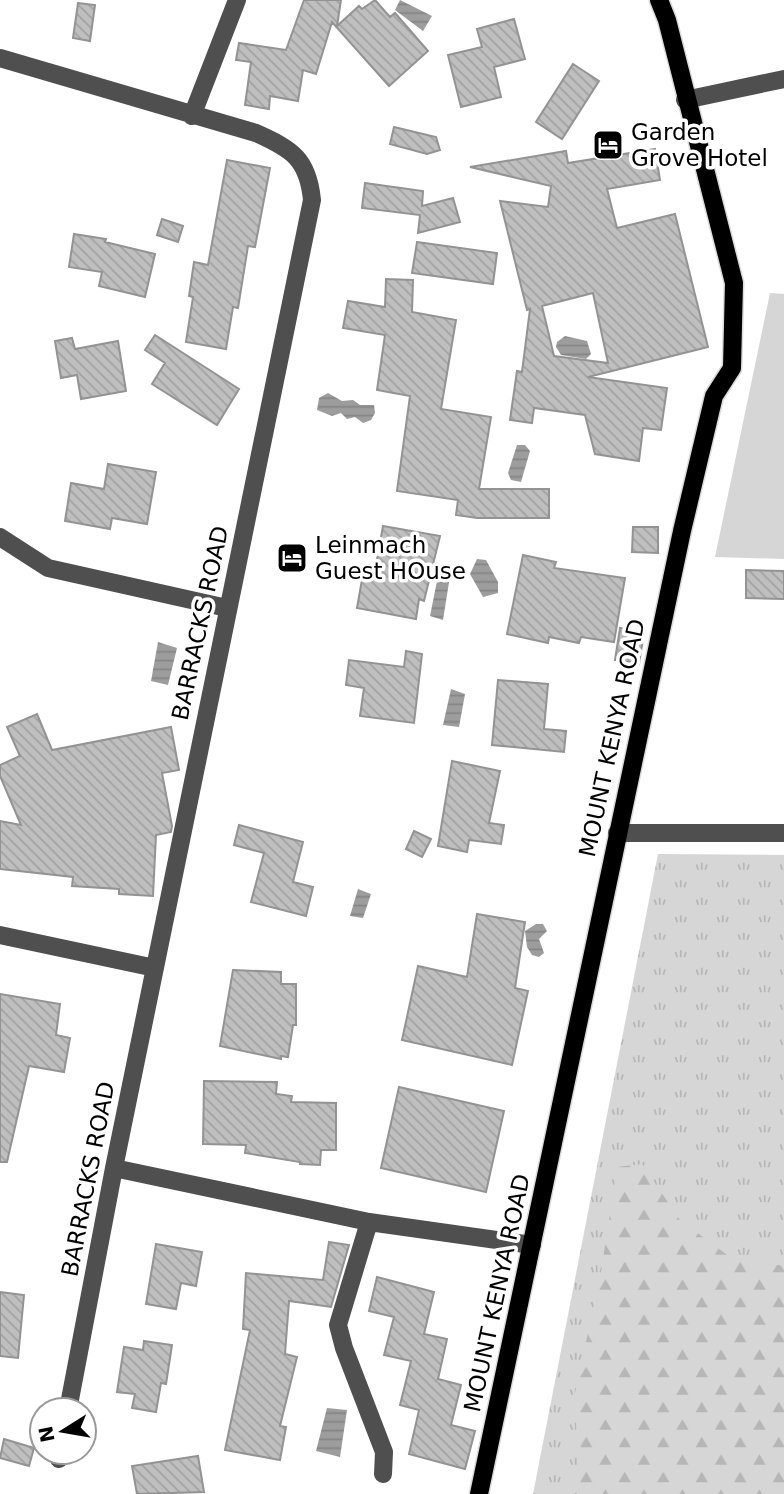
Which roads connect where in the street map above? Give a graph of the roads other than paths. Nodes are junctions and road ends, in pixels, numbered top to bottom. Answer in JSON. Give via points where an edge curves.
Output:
{"nodes":[{"id":1,"x":237,"y":0,"type":"edge"},
{"id":2,"x":659,"y":0,"type":"edge"},
{"id":3,"x":0,"y":58,"type":"edge"},
{"id":4,"x":784,"y":79,"type":"edge"},
{"id":5,"x":685,"y":100,"type":"junction"},
{"id":6,"x":192,"y":116,"type":"junction"},
{"id":7,"x":0,"y":537,"type":"edge"},
{"id":8,"x":228,"y":608,"type":"junction"},
{"id":9,"x":617,"y":833,"type":"junction"},
{"id":10,"x":784,"y":833,"type":"edge"},
{"id":11,"x":0,"y":935,"type":"edge"},
{"id":12,"x":155,"y":968,"type":"junction"},
{"id":13,"x":114,"y":1168,"type":"junction"},
{"id":14,"x":369,"y":1223,"type":"junction"},
{"id":15,"x":532,"y":1245,"type":"junction"},
{"id":16,"x":71,"y":1396,"type":"edge"},
{"id":17,"x":383,"y":1474,"type":"dead end"},
{"id":18,"x":479,"y":1494,"type":"edge"}],
"edges":[{"from":1,"to":6,"type":"street"},
{"from":2,"to":5,"type":"main road","name":"MOUNT KENYA ROAD"},
{"from":3,"to":6,"type":"street","name":"BARRACKS ROAD"},
{"from":4,"to":5,"type":"street"},
{"from":5,"to":9,"type":"main road","name":"MOUNT KENYA ROAD","via":[[734,283],[732,368],[715,396]]},
{"from":6,"to":8,"type":"street","name":"BARRACKS ROAD","via":[[280,144],[306,171],[312,200]]},
{"from":7,"to":8,"type":"street","via":[[48,568]]},
{"from":8,"to":12,"type":"street","name":"BARRACKS ROAD"},
{"from":9,"to":10,"type":"street"},
{"from":9,"to":15,"type":"main road","name":"MOUNT KENYA ROAD"},
{"from":11,"to":12,"type":"street"},
{"from":12,"to":13,"type":"street","name":"BARRACKS ROAD"},
{"from":13,"to":14,"type":"street"},
{"from":13,"to":16,"type":"street","name":"BARRACKS ROAD"},
{"from":14,"to":15,"type":"street"},
{"from":14,"to":17,"type":"street","via":[[338,1325],[384,1452]]},
{"from":15,"to":18,"type":"main road","name":"MOUNT KENYA ROAD"}]}
